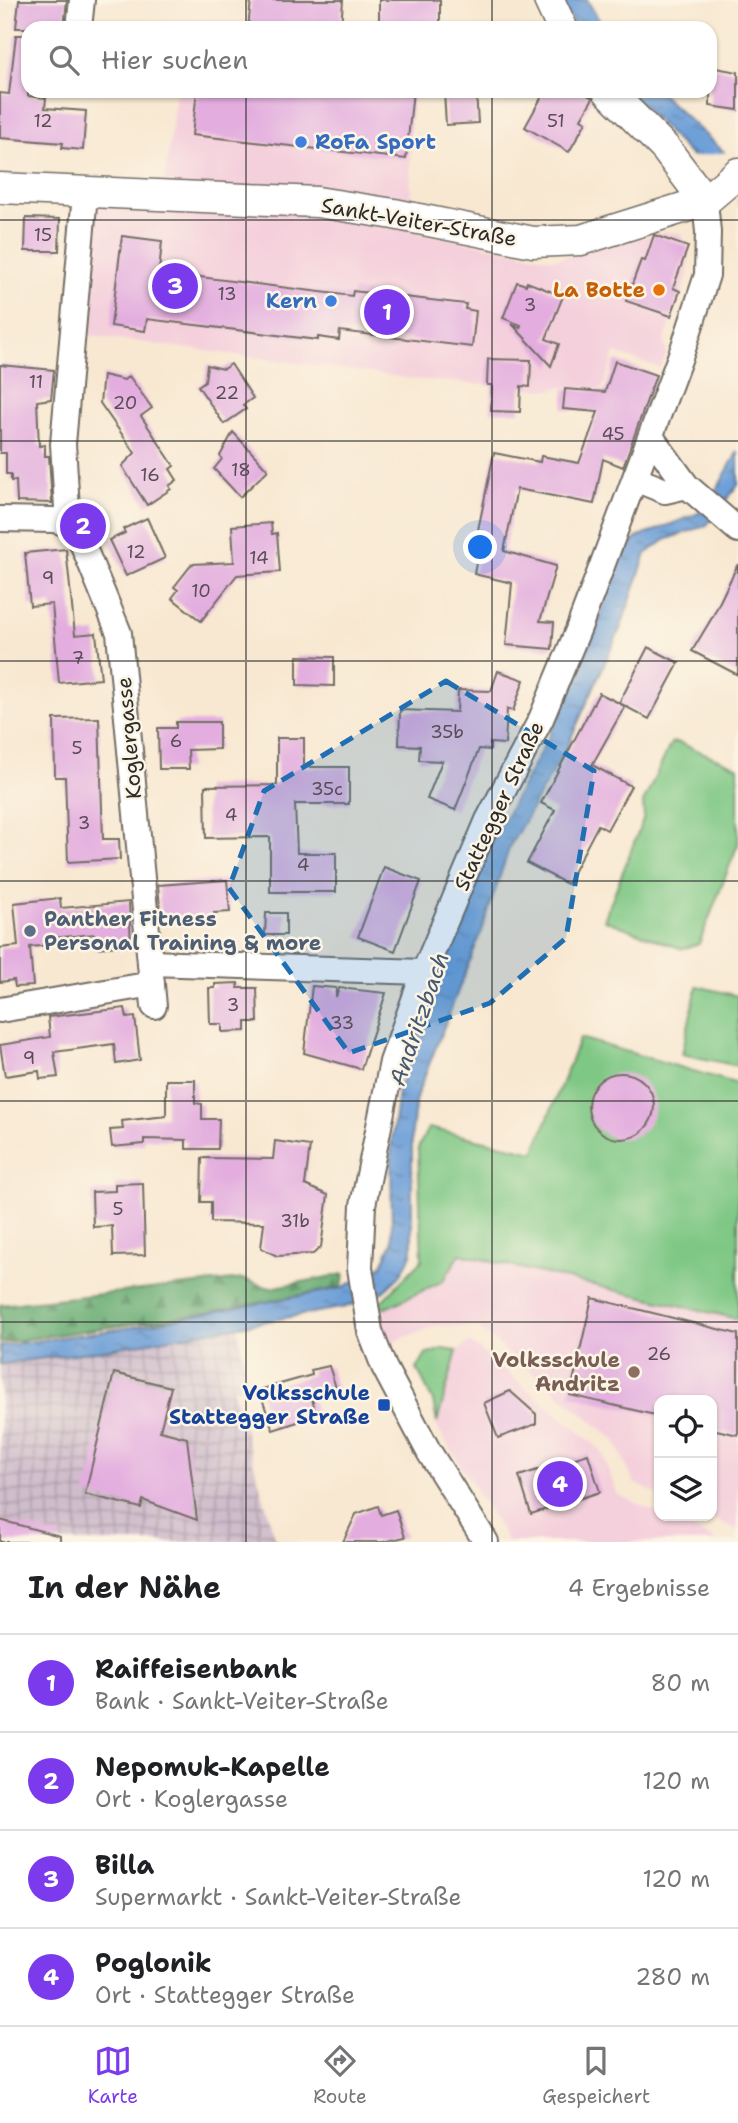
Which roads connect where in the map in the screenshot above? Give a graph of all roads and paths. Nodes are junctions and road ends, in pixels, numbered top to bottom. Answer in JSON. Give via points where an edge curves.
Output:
{"nodes":[{"id":1,"x":82,"y":0,"type":"edge"},
{"id":2,"x":549,"y":0,"type":"edge"},
{"id":3,"x":80,"y":21,"type":"edge"},
{"id":4,"x":559,"y":21,"type":"edge"},
{"id":5,"x":615,"y":98,"type":"edge"},
{"id":6,"x":0,"y":188,"type":"edge"},
{"id":7,"x":720,"y":188,"type":"edge"},
{"id":8,"x":85,"y":194,"type":"junction"},
{"id":9,"x":652,"y":439,"type":"junction"},
{"id":10,"x":635,"y":479,"type":"junction"},
{"id":11,"x":695,"y":492,"type":"junction"},
{"id":12,"x":5,"y":519,"type":"edge"},
{"id":13,"x":68,"y":524,"type":"junction"},
{"id":14,"x":733,"y":525,"type":"edge"},
{"id":15,"x":424,"y":972,"type":"junction"},
{"id":16,"x":152,"y":984,"type":"junction"},
{"id":17,"x":0,"y":1010,"type":"edge"},
{"id":18,"x":485,"y":1542,"type":"edge"}],
"edges":[{"from":1,"to":3,"type":"street"},
{"from":2,"to":4,"type":"main road"},
{"from":5,"to":7,"type":"main road","via":[[665,148]]},
{"from":6,"to":8,"type":"main road","name":"Sankt-Veiter-Straße"},
{"from":7,"to":8,"type":"main road","name":"Sankt-Veiter-Straße","via":[[581,240],[533,242],[317,202]]},
{"from":7,"to":9,"type":"street","name":"Stattegger Straße","via":[[708,232],[707,275]]},
{"from":8,"to":13,"type":"street","name":"Koglergasse","via":[[63,444]]},
{"from":9,"to":10,"type":"street","name":"Stattegger Straße"},
{"from":9,"to":11,"type":"street"},
{"from":10,"to":11,"type":"street","via":[[665,491]]},
{"from":10,"to":15,"type":"street","name":"Stattegger Straße","via":[[551,694],[488,820]]},
{"from":11,"to":14,"type":"street"},
{"from":12,"to":13,"type":"street"},
{"from":13,"to":16,"type":"street","name":"Koglergasse","via":[[80,538],[119,633]]},
{"from":15,"to":16,"type":"street"},
{"from":15,"to":18,"type":"street","name":"Stattegger Straße","via":[[386,1086],[363,1205],[359,1268],[370,1331],[401,1401]]},
{"from":16,"to":17,"type":"street"}]}
